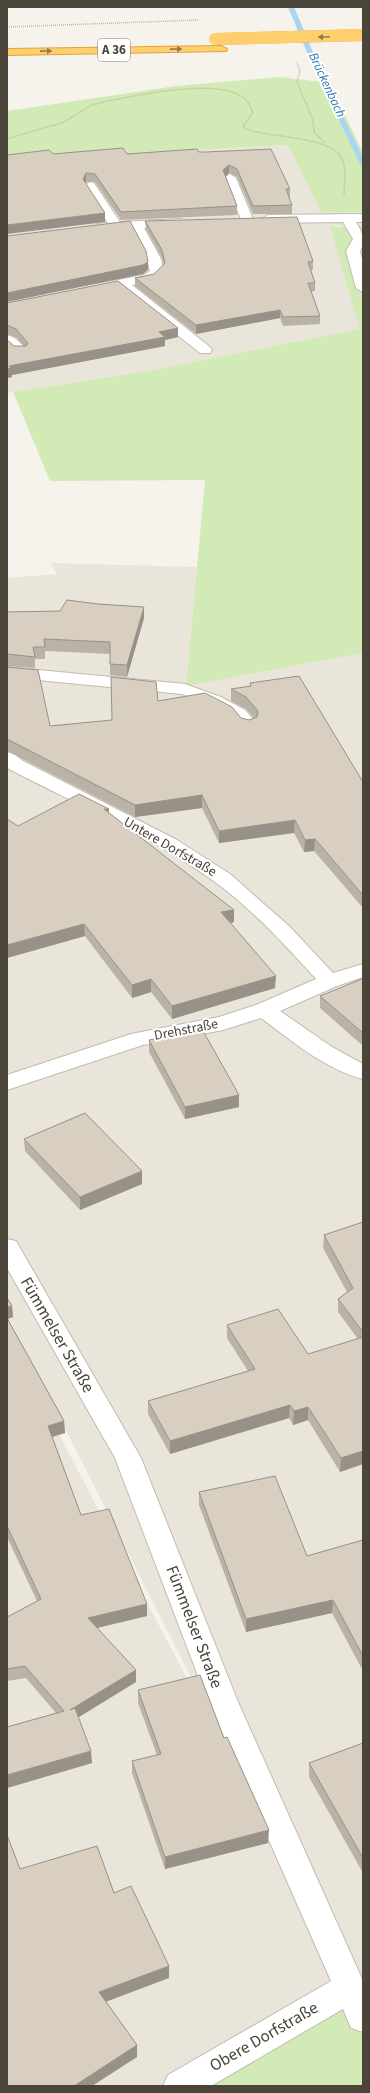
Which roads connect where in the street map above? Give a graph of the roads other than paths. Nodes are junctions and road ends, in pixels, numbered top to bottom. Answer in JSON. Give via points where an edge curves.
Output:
{"nodes":[{"id":1,"x":363,"y":36,"type":"edge"},
{"id":2,"x":7,"y":43,"type":"edge"},
{"id":3,"x":363,"y":45,"type":"edge"},
{"id":4,"x":7,"y":52,"type":"edge"},
{"id":5,"x":230,"y":178,"type":"edge"},
{"id":6,"x":90,"y":186,"type":"edge"},
{"id":7,"x":347,"y":218,"type":"junction"},
{"id":8,"x":363,"y":218,"type":"edge"},
{"id":9,"x":247,"y":219,"type":"junction"},
{"id":10,"x":234,"y":220,"type":"edge"},
{"id":11,"x":191,"y":221,"type":"edge"},
{"id":12,"x":135,"y":224,"type":"junction"},
{"id":13,"x":116,"y":226,"type":"junction"},
{"id":14,"x":87,"y":229,"type":"edge"},
{"id":15,"x":122,"y":284,"type":"junction"},
{"id":16,"x":363,"y":288,"type":"edge"},
{"id":17,"x":76,"y":292,"type":"edge"},
{"id":18,"x":7,"y":339,"type":"edge"},
{"id":19,"x":205,"y":350,"type":"dead end"},
{"id":20,"x":20,"y":351,"type":"edge"},
{"id":21,"x":7,"y":672,"type":"edge"},
{"id":22,"x":248,"y":724,"type":"edge"},
{"id":23,"x":7,"y":758,"type":"edge"},
{"id":24,"x":363,"y":970,"type":"edge"},
{"id":25,"x":329,"y":981,"type":"junction"},
{"id":26,"x":264,"y":1010,"type":"junction"},
{"id":27,"x":363,"y":1072,"type":"edge"},
{"id":28,"x":7,"y":1083,"type":"edge"},
{"id":29,"x":7,"y":1247,"type":"edge"},
{"id":30,"x":349,"y":1988,"type":"junction"},
{"id":31,"x":363,"y":2017,"type":"edge"},
{"id":32,"x":180,"y":2086,"type":"edge"}],
"edges":[{"from":1,"to":2,"type":"highway","number":"A 36","one_way":true,"bridge":true},
{"from":4,"to":3,"type":"highway","number":"A 36","one_way":true},
{"from":5,"to":9,"type":"street"},
{"from":6,"to":13,"type":"street"},
{"from":7,"to":8,"type":"street"},
{"from":7,"to":9,"type":"street"},
{"from":7,"to":16,"type":"street","via":[[360,239],[353,250]]},
{"from":9,"to":10,"type":"street"},
{"from":11,"to":12,"type":"street"},
{"from":12,"to":13,"type":"street"},
{"from":12,"to":15,"type":"street","via":[[154,258],[156,272],[148,278]]},
{"from":13,"to":14,"type":"street"},
{"from":15,"to":17,"type":"street"},
{"from":15,"to":19,"type":"street"},
{"from":18,"to":20,"type":"street"},
{"from":21,"to":22,"type":"street","via":[[185,689],[239,714]]},
{"from":23,"to":25,"type":"street","name":"Untere Dorfstraße","via":[[170,844],[223,878],[282,930]]},
{"from":24,"to":25,"type":"street","name":"Drehstraße"},
{"from":25,"to":26,"type":"street","name":"Drehstraße"},
{"from":26,"to":27,"type":"street","via":[[302,1037],[350,1067]]},
{"from":26,"to":28,"type":"street","name":"Drehstraße","via":[[224,1024],[139,1039]]},
{"from":29,"to":30,"type":"street","name":"Fümmelser Straße","via":[[128,1458],[223,1702]]},
{"from":30,"to":31,"type":"street","name":"Fümmelser Straße"},
{"from":30,"to":32,"type":"street","name":"Obere Dorfstraße"}]}
